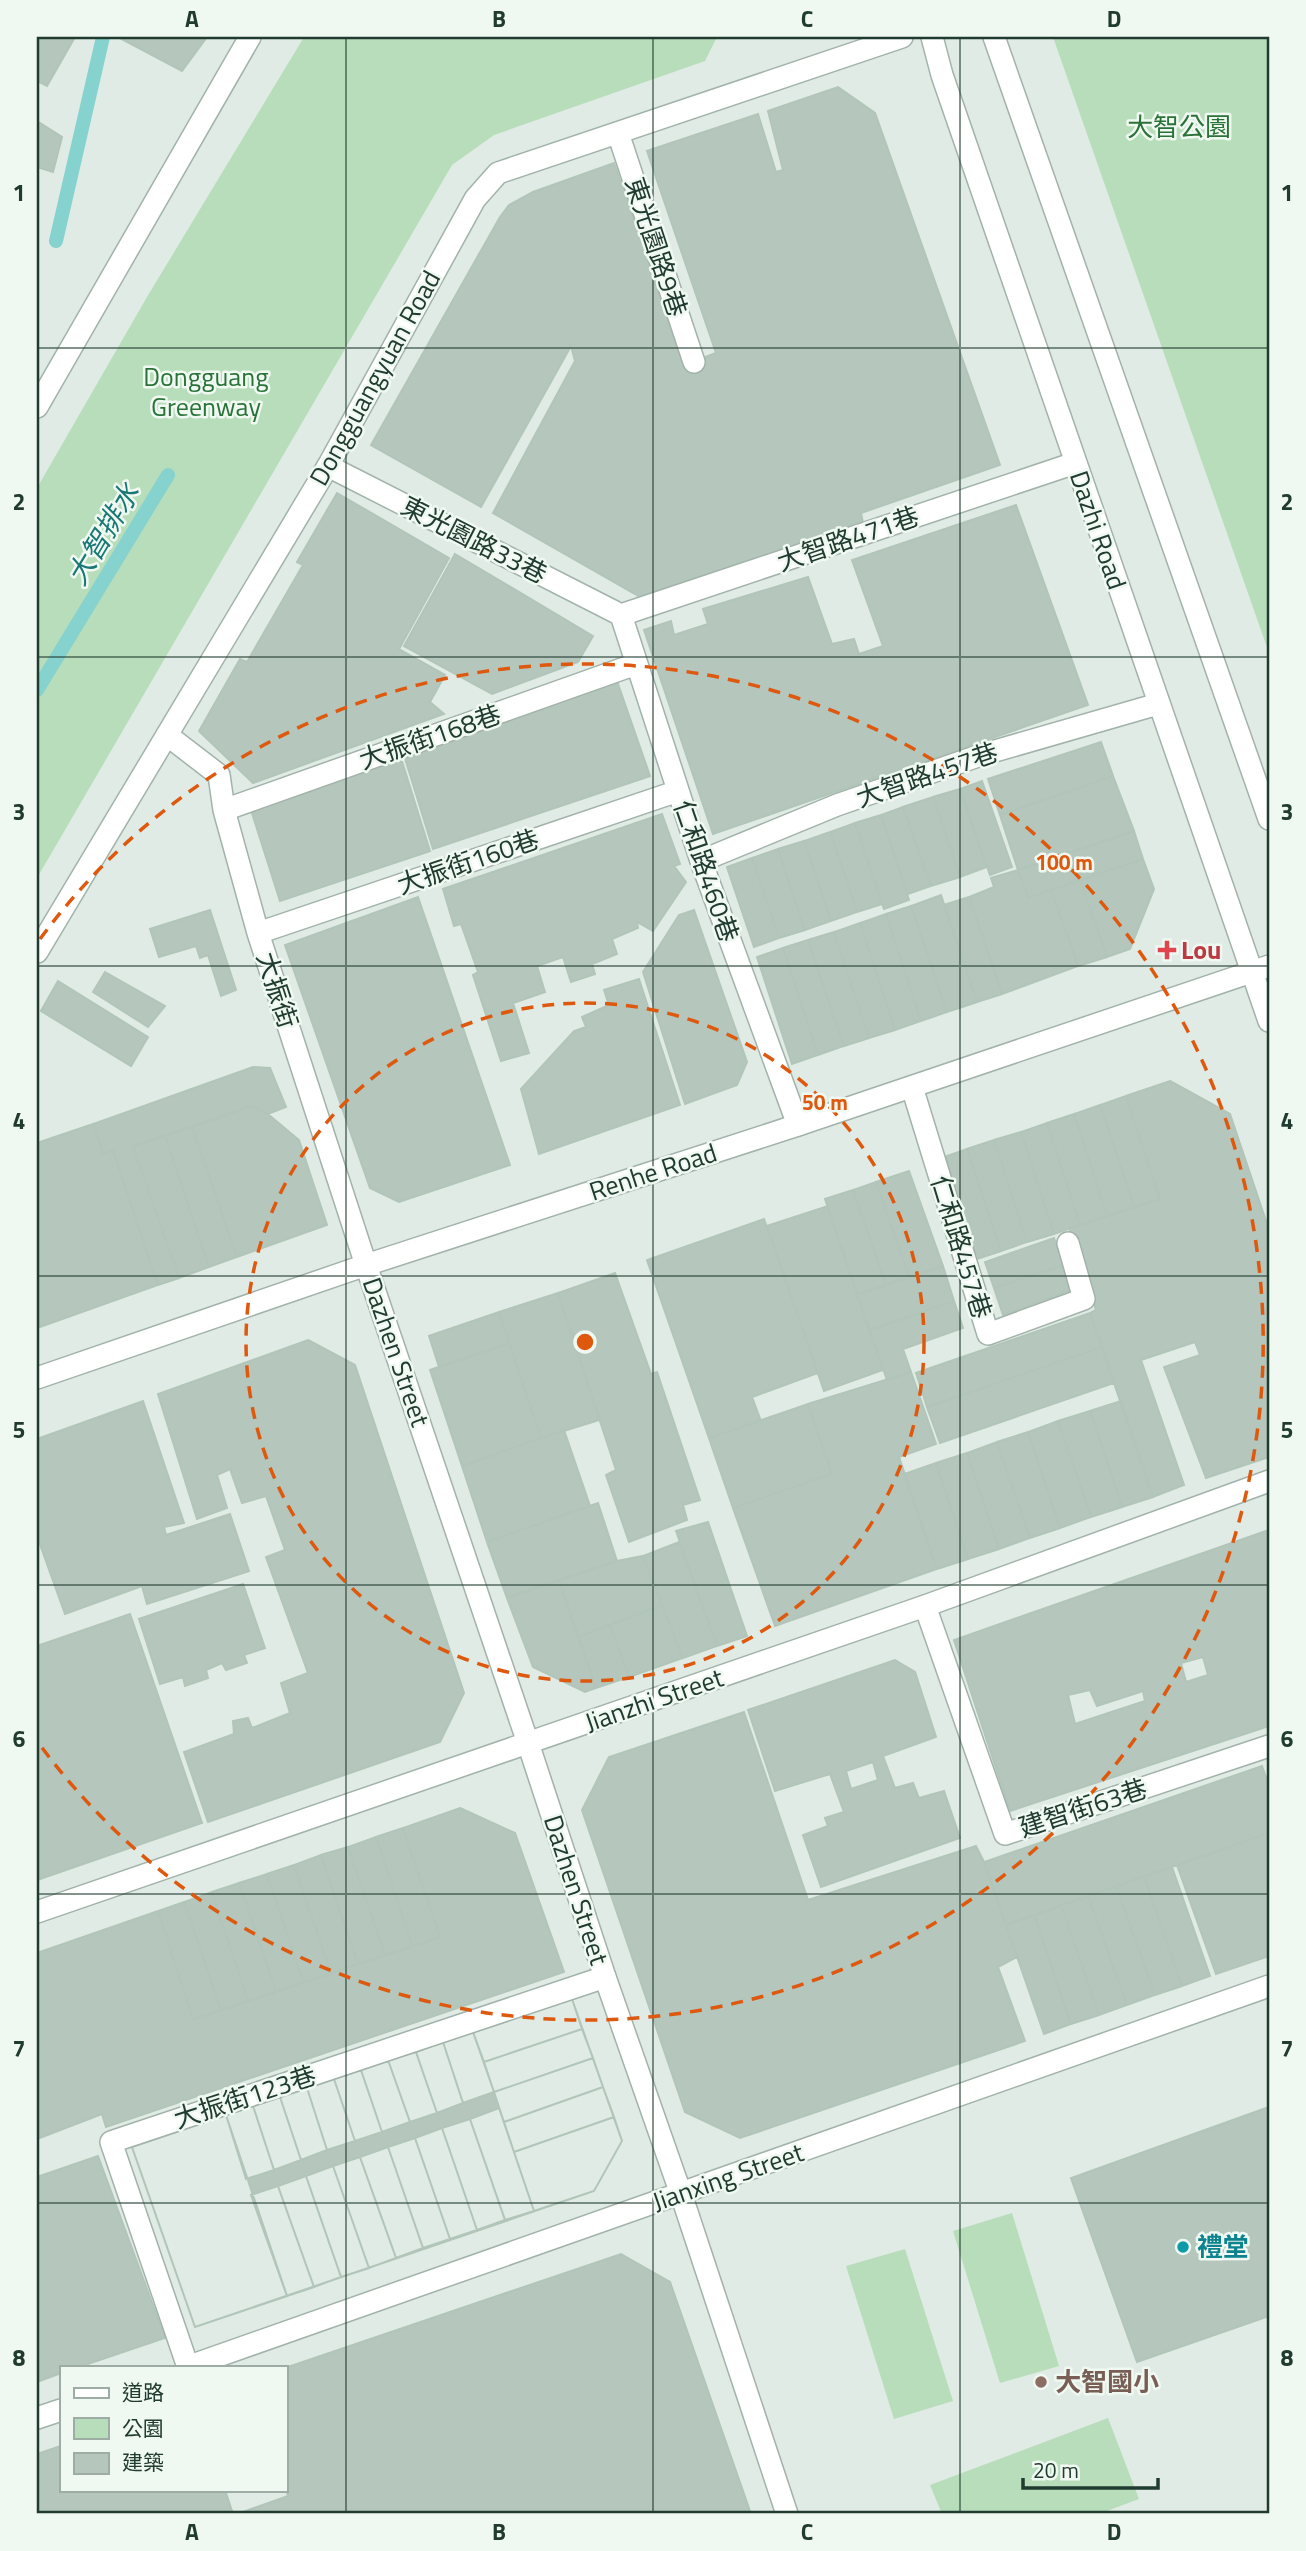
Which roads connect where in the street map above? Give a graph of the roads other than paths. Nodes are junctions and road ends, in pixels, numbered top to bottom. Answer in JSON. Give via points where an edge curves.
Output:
{"nodes":[{"id":1,"x":250,"y":37,"type":"edge"},
{"id":2,"x":902,"y":37,"type":"edge"},
{"id":3,"x":932,"y":37,"type":"edge"},
{"id":4,"x":994,"y":37,"type":"edge"},
{"id":5,"x":618,"y":133,"type":"junction"},
{"id":6,"x":694,"y":362,"type":"dead end"},
{"id":7,"x":37,"y":407,"type":"edge"},
{"id":8,"x":1074,"y":463,"type":"junction"},
{"id":9,"x":328,"y":466,"type":"junction"},
{"id":10,"x":621,"y":615,"type":"junction"},
{"id":11,"x":636,"y":664,"type":"junction"},
{"id":12,"x":1158,"y":704,"type":"junction"},
{"id":13,"x":167,"y":735,"type":"junction"},
{"id":14,"x":678,"y":790,"type":"junction"},
{"id":15,"x":224,"y":810,"type":"junction"},
{"id":16,"x":1269,"y":819,"type":"edge"},
{"id":17,"x":702,"y":861,"type":"junction"},
{"id":18,"x":258,"y":933,"type":"junction"},
{"id":19,"x":37,"y":952,"type":"edge"},
{"id":20,"x":1261,"y":969,"type":"edge"},
{"id":21,"x":1269,"y":1021,"type":"edge"},
{"id":22,"x":912,"y":1087,"type":"junction"},
{"id":23,"x":797,"y":1125,"type":"junction"},
{"id":24,"x":1068,"y":1243,"type":"dead end"},
{"id":25,"x":366,"y":1265,"type":"junction"},
{"id":26,"x":37,"y":1378,"type":"edge"},
{"id":27,"x":1269,"y":1481,"type":"edge"},
{"id":28,"x":925,"y":1606,"type":"junction"},
{"id":29,"x":528,"y":1743,"type":"junction"},
{"id":30,"x":1269,"y":1746,"type":"edge"},
{"id":31,"x":37,"y":1912,"type":"edge"},
{"id":32,"x":605,"y":1977,"type":"junction"},
{"id":33,"x":1269,"y":1986,"type":"edge"},
{"id":34,"x":681,"y":2194,"type":"junction"},
{"id":35,"x":188,"y":2366,"type":"edge"},
{"id":36,"x":191,"y":2366,"type":"edge"},
{"id":37,"x":60,"y":2410,"type":"edge"},
{"id":38,"x":37,"y":2418,"type":"edge"},
{"id":39,"x":787,"y":2514,"type":"edge"}],
"edges":[{"from":1,"to":7,"type":"street"},
{"from":2,"to":5,"type":"street","name":"Dongguangyuan Road"},
{"from":3,"to":8,"type":"street","name":"Dazhi Road"},
{"from":4,"to":16,"type":"street"},
{"from":5,"to":6,"type":"street","name":"東光園路9巷"},
{"from":5,"to":9,"type":"street","name":"Dongguangyuan Road","via":[[498,173],[475,199]]},
{"from":8,"to":10,"type":"street","name":"大智路471巷"},
{"from":8,"to":12,"type":"street","name":"Dazhi Road"},
{"from":9,"to":10,"type":"street","name":"東光園路33巷"},
{"from":9,"to":13,"type":"street","name":"Dongguangyuan Road"},
{"from":10,"to":11,"type":"street","name":"仁和路460巷"},
{"from":11,"to":14,"type":"street","name":"仁和路460巷"},
{"from":11,"to":15,"type":"street","name":"大振街168巷"},
{"from":12,"to":17,"type":"street","name":"大智路457巷","via":[[981,755],[837,805]]},
{"from":12,"to":20,"type":"street","name":"Dazhi Road"},
{"from":13,"to":15,"type":"street","name":"大振街","via":[[219,775]]},
{"from":13,"to":19,"type":"street","name":"Dongguangyuan Road"},
{"from":14,"to":17,"type":"street","name":"仁和路460巷"},
{"from":14,"to":18,"type":"street","name":"大振街160巷"},
{"from":15,"to":18,"type":"street","name":"大振街"},
{"from":17,"to":23,"type":"street","name":"仁和路460巷"},
{"from":18,"to":25,"type":"street","name":"大振街"},
{"from":20,"to":21,"type":"street","name":"Dazhi Road"},
{"from":20,"to":22,"type":"street","name":"Renhe Road"},
{"from":22,"to":23,"type":"street","name":"Renhe Road"},
{"from":22,"to":24,"type":"street","name":"仁和路457巷","via":[[988,1334],[1084,1299]]},
{"from":23,"to":25,"type":"street","name":"Renhe Road"},
{"from":25,"to":26,"type":"street","name":"Renhe Road"},
{"from":25,"to":29,"type":"street","name":"Dazhen Street"},
{"from":27,"to":28,"type":"street","name":"Jianzhi Street"},
{"from":28,"to":29,"type":"street","name":"Jianzhi Street"},
{"from":28,"to":30,"type":"street","name":"建智街63巷","via":[[1005,1834]]},
{"from":29,"to":31,"type":"street","name":"Jianzhi Street"},
{"from":29,"to":32,"type":"street","name":"Dazhen Street"},
{"from":32,"to":34,"type":"street","name":"Dazhen Street"},
{"from":32,"to":35,"type":"street","name":"大振街123巷","via":[[111,2142]]},
{"from":33,"to":34,"type":"street","name":"Jianxing Street"},
{"from":34,"to":36,"type":"street","name":"Jianxing Street"},
{"from":34,"to":39,"type":"street","name":"Dazhen Street"},
{"from":37,"to":38,"type":"street"}]}
